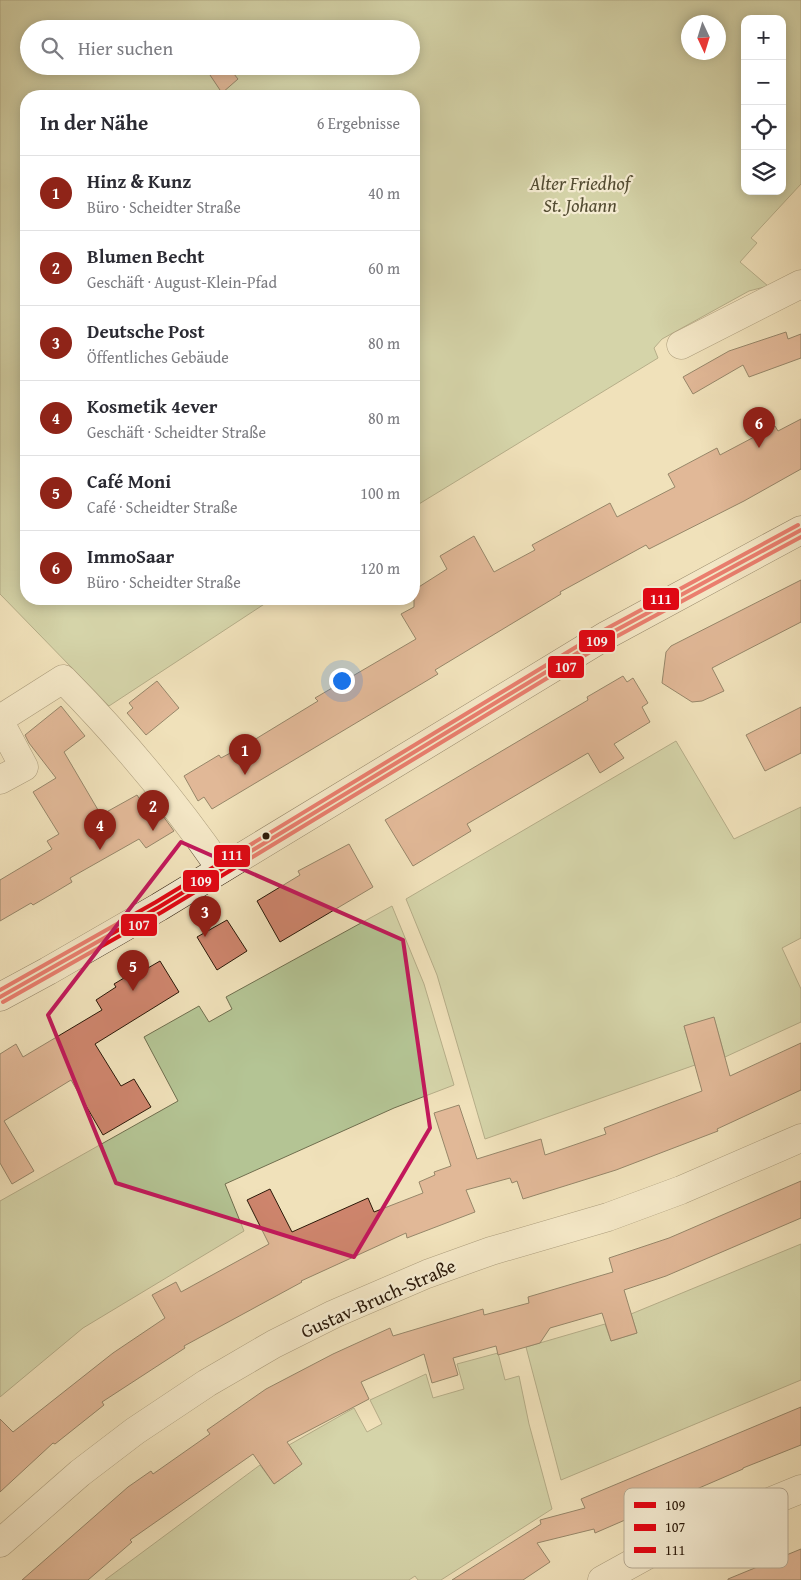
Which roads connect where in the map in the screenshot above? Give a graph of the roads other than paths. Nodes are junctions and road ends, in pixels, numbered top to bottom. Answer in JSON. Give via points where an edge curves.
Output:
{"nodes":[{"id":1,"x":801,"y":284,"type":"edge"},
{"id":2,"x":681,"y":345,"type":"dead end"},
{"id":3,"x":801,"y":530,"type":"edge"},
{"id":4,"x":0,"y":721,"type":"edge"},
{"id":5,"x":0,"y":780,"type":"edge"},
{"id":6,"x":221,"y":869,"type":"junction"},
{"id":7,"x":0,"y":997,"type":"edge"},
{"id":8,"x":801,"y":1138,"type":"edge"},
{"id":9,"x":801,"y":1489,"type":"edge"},
{"id":10,"x":788,"y":1494,"type":"edge"},
{"id":11,"x":0,"y":1543,"type":"edge"},
{"id":12,"x":624,"y":1568,"type":"edge"},
{"id":13,"x":602,"y":1580,"type":"edge"}],
"edges":[{"from":1,"to":2,"type":"street"},
{"from":3,"to":6,"type":"street","via":[[607,635]]},
{"from":4,"to":5,"type":"street","via":[[24,767]]},
{"from":4,"to":6,"type":"street","via":[[63,679],[106,722]]},
{"from":6,"to":7,"type":"street"},
{"from":8,"to":11,"type":"street","name":"Gustav-Bruch-Straße","via":[[681,1190],[427,1274],[274,1344],[207,1383],[136,1431],[80,1473]]},
{"from":9,"to":10,"type":"street"},
{"from":12,"to":13,"type":"street"}]}
